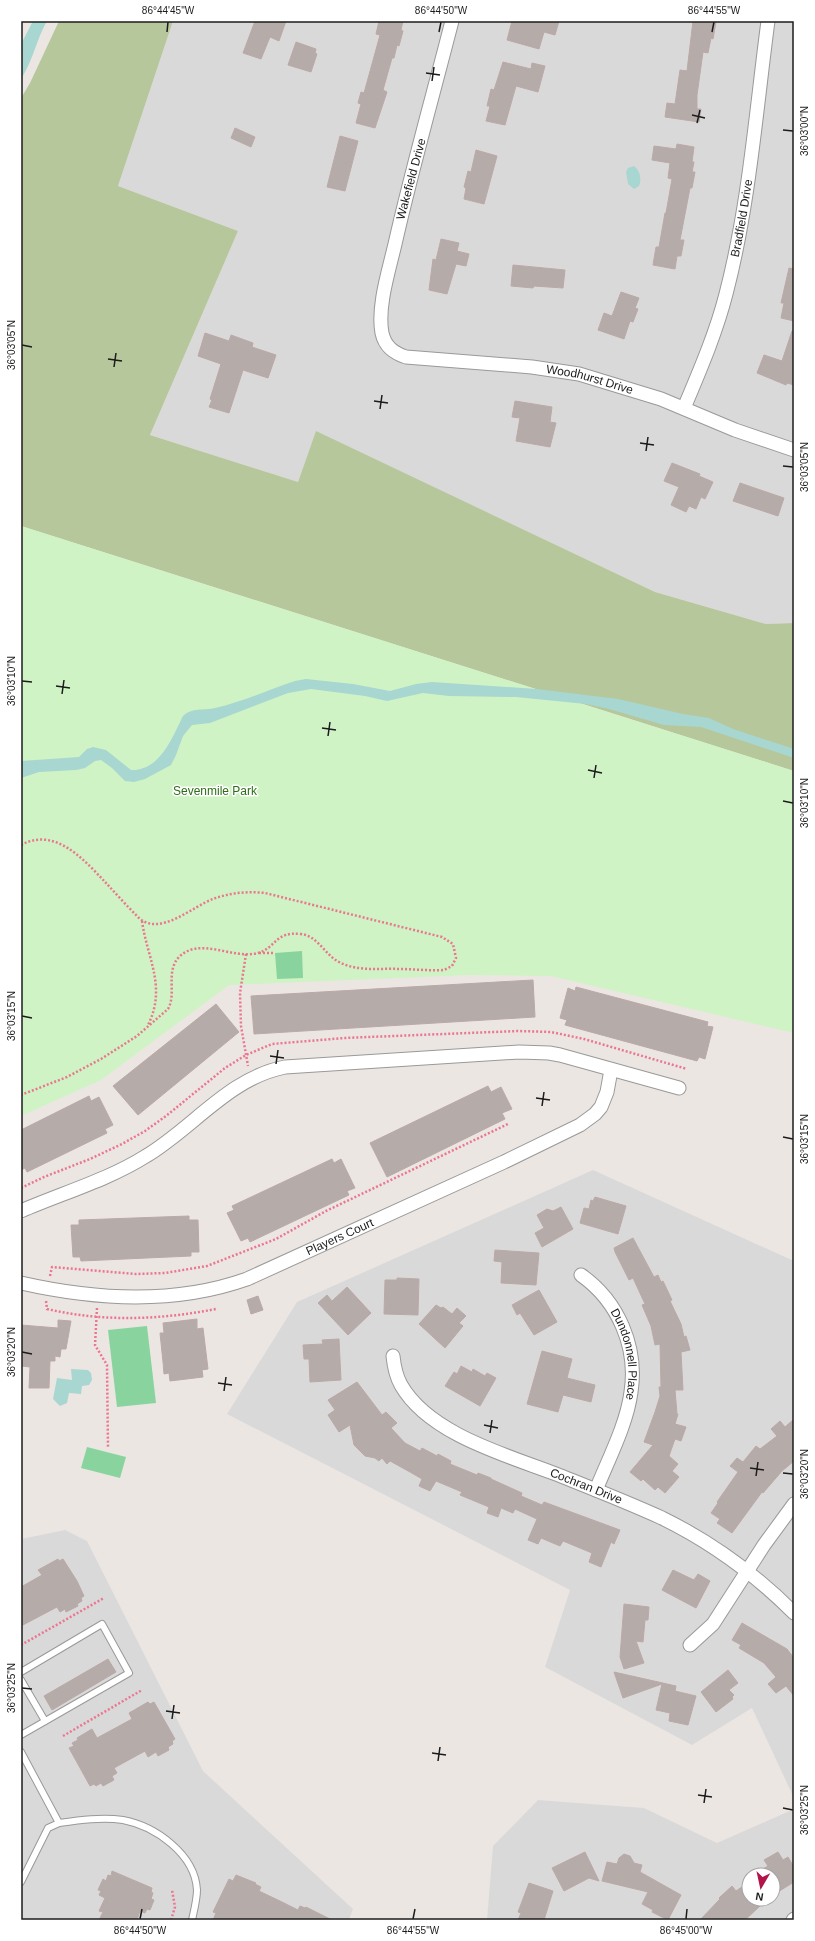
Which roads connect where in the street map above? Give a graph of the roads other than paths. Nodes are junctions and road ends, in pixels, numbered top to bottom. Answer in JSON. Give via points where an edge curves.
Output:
{"nodes":[{"id":1,"x":452,"y":21,"type":"edge"},
{"id":2,"x":768,"y":21,"type":"edge"},
{"id":3,"x":383,"y":338,"type":"joint"},
{"id":4,"x":684,"y":408,"type":"junction"},
{"id":5,"x":794,"y":450,"type":"edge"},
{"id":6,"x":611,"y":1070,"type":"junction"},
{"id":7,"x":679,"y":1088,"type":"dead end"},
{"id":8,"x":21,"y":1211,"type":"edge"},
{"id":9,"x":581,"y":1275,"type":"dead end"},
{"id":10,"x":21,"y":1283,"type":"edge"},
{"id":11,"x":393,"y":1356,"type":"dead end"},
{"id":12,"x":596,"y":1490,"type":"junction"},
{"id":13,"x":794,"y":1504,"type":"edge"},
{"id":14,"x":747,"y":1570,"type":"junction"},
{"id":15,"x":794,"y":1613,"type":"edge"},
{"id":16,"x":690,"y":1645,"type":"dead end"},
{"id":17,"x":21,"y":1672,"type":"edge"},
{"id":18,"x":21,"y":1680,"type":"edge"},
{"id":19,"x":45,"y":1721,"type":"junction"},
{"id":20,"x":21,"y":1735,"type":"edge"},
{"id":21,"x":21,"y":1752,"type":"edge"},
{"id":22,"x":58,"y":1823,"type":"junction"},
{"id":23,"x":21,"y":1882,"type":"edge"},
{"id":24,"x":192,"y":1920,"type":"edge"}],
"edges":[{"from":1,"to":3,"type":"street","name":"Wakefield Drive","via":[[390,262],[381,318]]},
{"from":2,"to":4,"type":"street","name":"Bradfield Drive","via":[[732,268],[714,333]]},
{"from":3,"to":4,"type":"street","name":"Woodhurst Drive","via":[[390,349],[406,357],[560,371],[629,388]]},
{"from":4,"to":5,"type":"street","name":"Woodhurst Drive","via":[[735,430]]},
{"from":6,"to":7,"type":"street"},
{"from":6,"to":8,"type":"street","via":[[549,1053],[519,1052],[272,1069],[251,1078],[146,1156]]},
{"from":6,"to":10,"type":"street","name":"Players Court","via":[[601,1107],[580,1125],[271,1269],[222,1288],[187,1294],[123,1298],[56,1292]]},
{"from":9,"to":12,"type":"street","name":"Dundonnell Place","via":[[601,1291],[616,1313],[626,1336],[632,1363],[629,1404]]},
{"from":11,"to":12,"type":"street","name":"Cochran Drive","via":[[397,1376],[406,1393],[442,1424],[479,1444]]},
{"from":12,"to":14,"type":"street","name":"Cochran Drive","via":[[676,1526]]},
{"from":13,"to":14,"type":"street"},
{"from":14,"to":15,"type":"street","name":"Cochran Drive"},
{"from":14,"to":16,"type":"street","via":[[713,1624]]},
{"from":17,"to":19,"type":"lane","via":[[102,1624],[129,1673]]},
{"from":18,"to":19,"type":"lane"},
{"from":19,"to":20,"type":"lane"},
{"from":21,"to":22,"type":"lane"},
{"from":22,"to":23,"type":"lane","via":[[48,1828]]},
{"from":22,"to":24,"type":"lane","via":[[91,1819],[123,1820],[147,1828],[164,1838],[182,1855],[194,1878],[197,1890]]}]}
